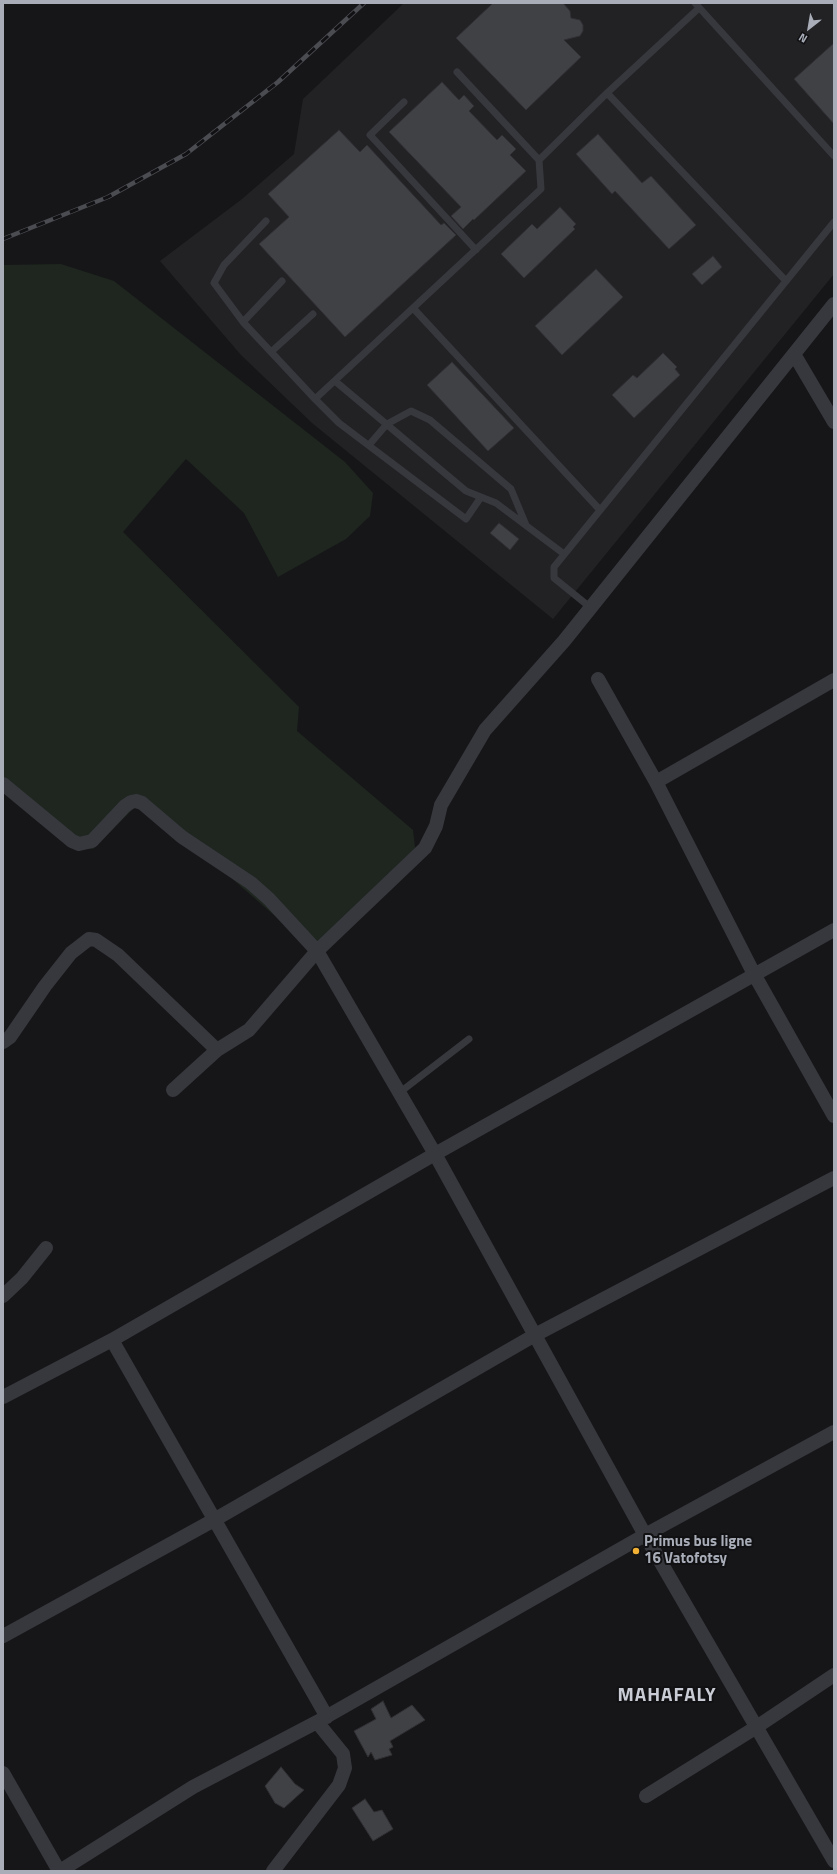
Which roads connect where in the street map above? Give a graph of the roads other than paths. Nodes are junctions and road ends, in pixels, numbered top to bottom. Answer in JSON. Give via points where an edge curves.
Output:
{"nodes":[{"id":1,"x":697,"y":5,"type":"edge"},
{"id":2,"x":457,"y":72,"type":"dead end"},
{"id":3,"x":607,"y":93,"type":"junction"},
{"id":4,"x":404,"y":102,"type":"dead end"},
{"id":5,"x":834,"y":156,"type":"edge"},
{"id":6,"x":539,"y":160,"type":"junction"},
{"id":7,"x":266,"y":221,"type":"dead end"},
{"id":8,"x":834,"y":222,"type":"edge"},
{"id":9,"x":476,"y":250,"type":"junction"},
{"id":10,"x":282,"y":281,"type":"dead end"},
{"id":11,"x":786,"y":281,"type":"junction"},
{"id":12,"x":834,"y":304,"type":"edge"},
{"id":13,"x":413,"y":308,"type":"junction"},
{"id":14,"x":313,"y":314,"type":"dead end"},
{"id":15,"x":244,"y":322,"type":"junction"},
{"id":16,"x":271,"y":352,"type":"junction"},
{"id":17,"x":794,"y":354,"type":"junction"},
{"id":18,"x":335,"y":381,"type":"junction"},
{"id":19,"x":315,"y":399,"type":"junction"},
{"id":20,"x":834,"y":422,"type":"edge"},
{"id":21,"x":387,"y":424,"type":"junction"},
{"id":22,"x":369,"y":445,"type":"junction"},
{"id":23,"x":481,"y":497,"type":"junction"},
{"id":24,"x":600,"y":510,"type":"junction"},
{"id":25,"x":526,"y":526,"type":"junction"},
{"id":26,"x":564,"y":554,"type":"junction"},
{"id":27,"x":591,"y":608,"type":"junction"},
{"id":28,"x":598,"y":679,"type":"dead end"},
{"id":29,"x":834,"y":680,"type":"edge"},
{"id":30,"x":656,"y":782,"type":"junction"},
{"id":31,"x":3,"y":784,"type":"edge"},
{"id":32,"x":834,"y":930,"type":"edge"},
{"id":33,"x":317,"y":951,"type":"junction"},
{"id":34,"x":754,"y":974,"type":"junction"},
{"id":35,"x":469,"y":1039,"type":"dead end"},
{"id":36,"x":3,"y":1042,"type":"edge"},
{"id":37,"x":217,"y":1050,"type":"junction"},
{"id":38,"x":173,"y":1090,"type":"dead end"},
{"id":39,"x":399,"y":1093,"type":"junction"},
{"id":40,"x":834,"y":1116,"type":"edge"},
{"id":41,"x":435,"y":1154,"type":"junction"},
{"id":42,"x":834,"y":1178,"type":"edge"},
{"id":43,"x":46,"y":1248,"type":"dead end"},
{"id":44,"x":3,"y":1296,"type":"edge"},
{"id":45,"x":535,"y":1335,"type":"junction"},
{"id":46,"x":112,"y":1340,"type":"junction"},
{"id":47,"x":3,"y":1397,"type":"edge"},
{"id":48,"x":834,"y":1432,"type":"edge"},
{"id":49,"x":214,"y":1520,"type":"junction"},
{"id":50,"x":645,"y":1535,"type":"junction"},
{"id":51,"x":3,"y":1636,"type":"edge"},
{"id":52,"x":834,"y":1674,"type":"edge"},
{"id":53,"x":322,"y":1720,"type":"junction"},
{"id":54,"x":755,"y":1728,"type":"junction"},
{"id":55,"x":3,"y":1773,"type":"edge"},
{"id":56,"x":646,"y":1796,"type":"dead end"},
{"id":57,"x":834,"y":1861,"type":"edge"},
{"id":58,"x":60,"y":1871,"type":"edge"},
{"id":59,"x":273,"y":1871,"type":"edge"}],
"edges":[{"from":1,"to":3,"type":"lane"},
{"from":1,"to":5,"type":"lane"},
{"from":2,"to":6,"type":"lane"},
{"from":3,"to":6,"type":"lane"},
{"from":3,"to":11,"type":"lane"},
{"from":4,"to":9,"type":"lane","via":[[370,135]]},
{"from":6,"to":9,"type":"lane","via":[[541,189]]},
{"from":7,"to":15,"type":"lane","via":[[224,265],[214,283]]},
{"from":8,"to":11,"type":"lane"},
{"from":9,"to":13,"type":"lane"},
{"from":10,"to":15,"type":"lane"},
{"from":11,"to":24,"type":"lane"},
{"from":12,"to":17,"type":"street"},
{"from":13,"to":18,"type":"lane"},
{"from":13,"to":24,"type":"lane"},
{"from":14,"to":16,"type":"lane"},
{"from":15,"to":16,"type":"lane"},
{"from":16,"to":19,"type":"lane"},
{"from":17,"to":20,"type":"street"},
{"from":17,"to":27,"type":"street"},
{"from":18,"to":19,"type":"lane"},
{"from":18,"to":21,"type":"lane"},
{"from":19,"to":22,"type":"lane","via":[[339,423]]},
{"from":21,"to":22,"type":"lane"},
{"from":21,"to":23,"type":"lane","via":[[466,490]]},
{"from":21,"to":25,"type":"lane","via":[[411,411],[430,420],[511,489]]},
{"from":22,"to":23,"type":"lane","via":[[466,519]]},
{"from":23,"to":25,"type":"lane","via":[[496,503]]},
{"from":24,"to":26,"type":"lane"},
{"from":25,"to":26,"type":"lane"},
{"from":26,"to":27,"type":"lane","via":[[554,567],[554,578]]},
{"from":27,"to":33,"type":"street","via":[[485,730],[441,805],[436,826],[425,848]]},
{"from":28,"to":30,"type":"street"},
{"from":29,"to":30,"type":"street"},
{"from":30,"to":34,"type":"street"},
{"from":31,"to":33,"type":"street","via":[[55,828],[79,844],[92,841],[131,802],[142,803],[182,837],[252,883]]},
{"from":32,"to":34,"type":"street"},
{"from":33,"to":37,"type":"street","via":[[249,1030]]},
{"from":33,"to":39,"type":"street"},
{"from":34,"to":40,"type":"street"},
{"from":34,"to":41,"type":"street"},
{"from":35,"to":39,"type":"lane"},
{"from":36,"to":37,"type":"street","via":[[10,1037],[71,953],[89,939],[96,940],[118,955]]},
{"from":37,"to":38,"type":"street"},
{"from":39,"to":41,"type":"street"},
{"from":41,"to":45,"type":"street"},
{"from":41,"to":46,"type":"street"},
{"from":42,"to":45,"type":"street"},
{"from":43,"to":44,"type":"street","via":[[22,1278]]},
{"from":45,"to":49,"type":"street"},
{"from":45,"to":50,"type":"street"},
{"from":46,"to":47,"type":"street"},
{"from":46,"to":49,"type":"street"},
{"from":48,"to":50,"type":"street"},
{"from":49,"to":51,"type":"street"},
{"from":49,"to":53,"type":"street"},
{"from":50,"to":53,"type":"street"},
{"from":50,"to":54,"type":"street"},
{"from":52,"to":54,"type":"street"},
{"from":53,"to":58,"type":"street","via":[[193,1787]]},
{"from":53,"to":59,"type":"street","via":[[343,1754],[345,1768],[339,1785]]},
{"from":54,"to":56,"type":"street"},
{"from":54,"to":57,"type":"street"},
{"from":55,"to":58,"type":"street"}]}
